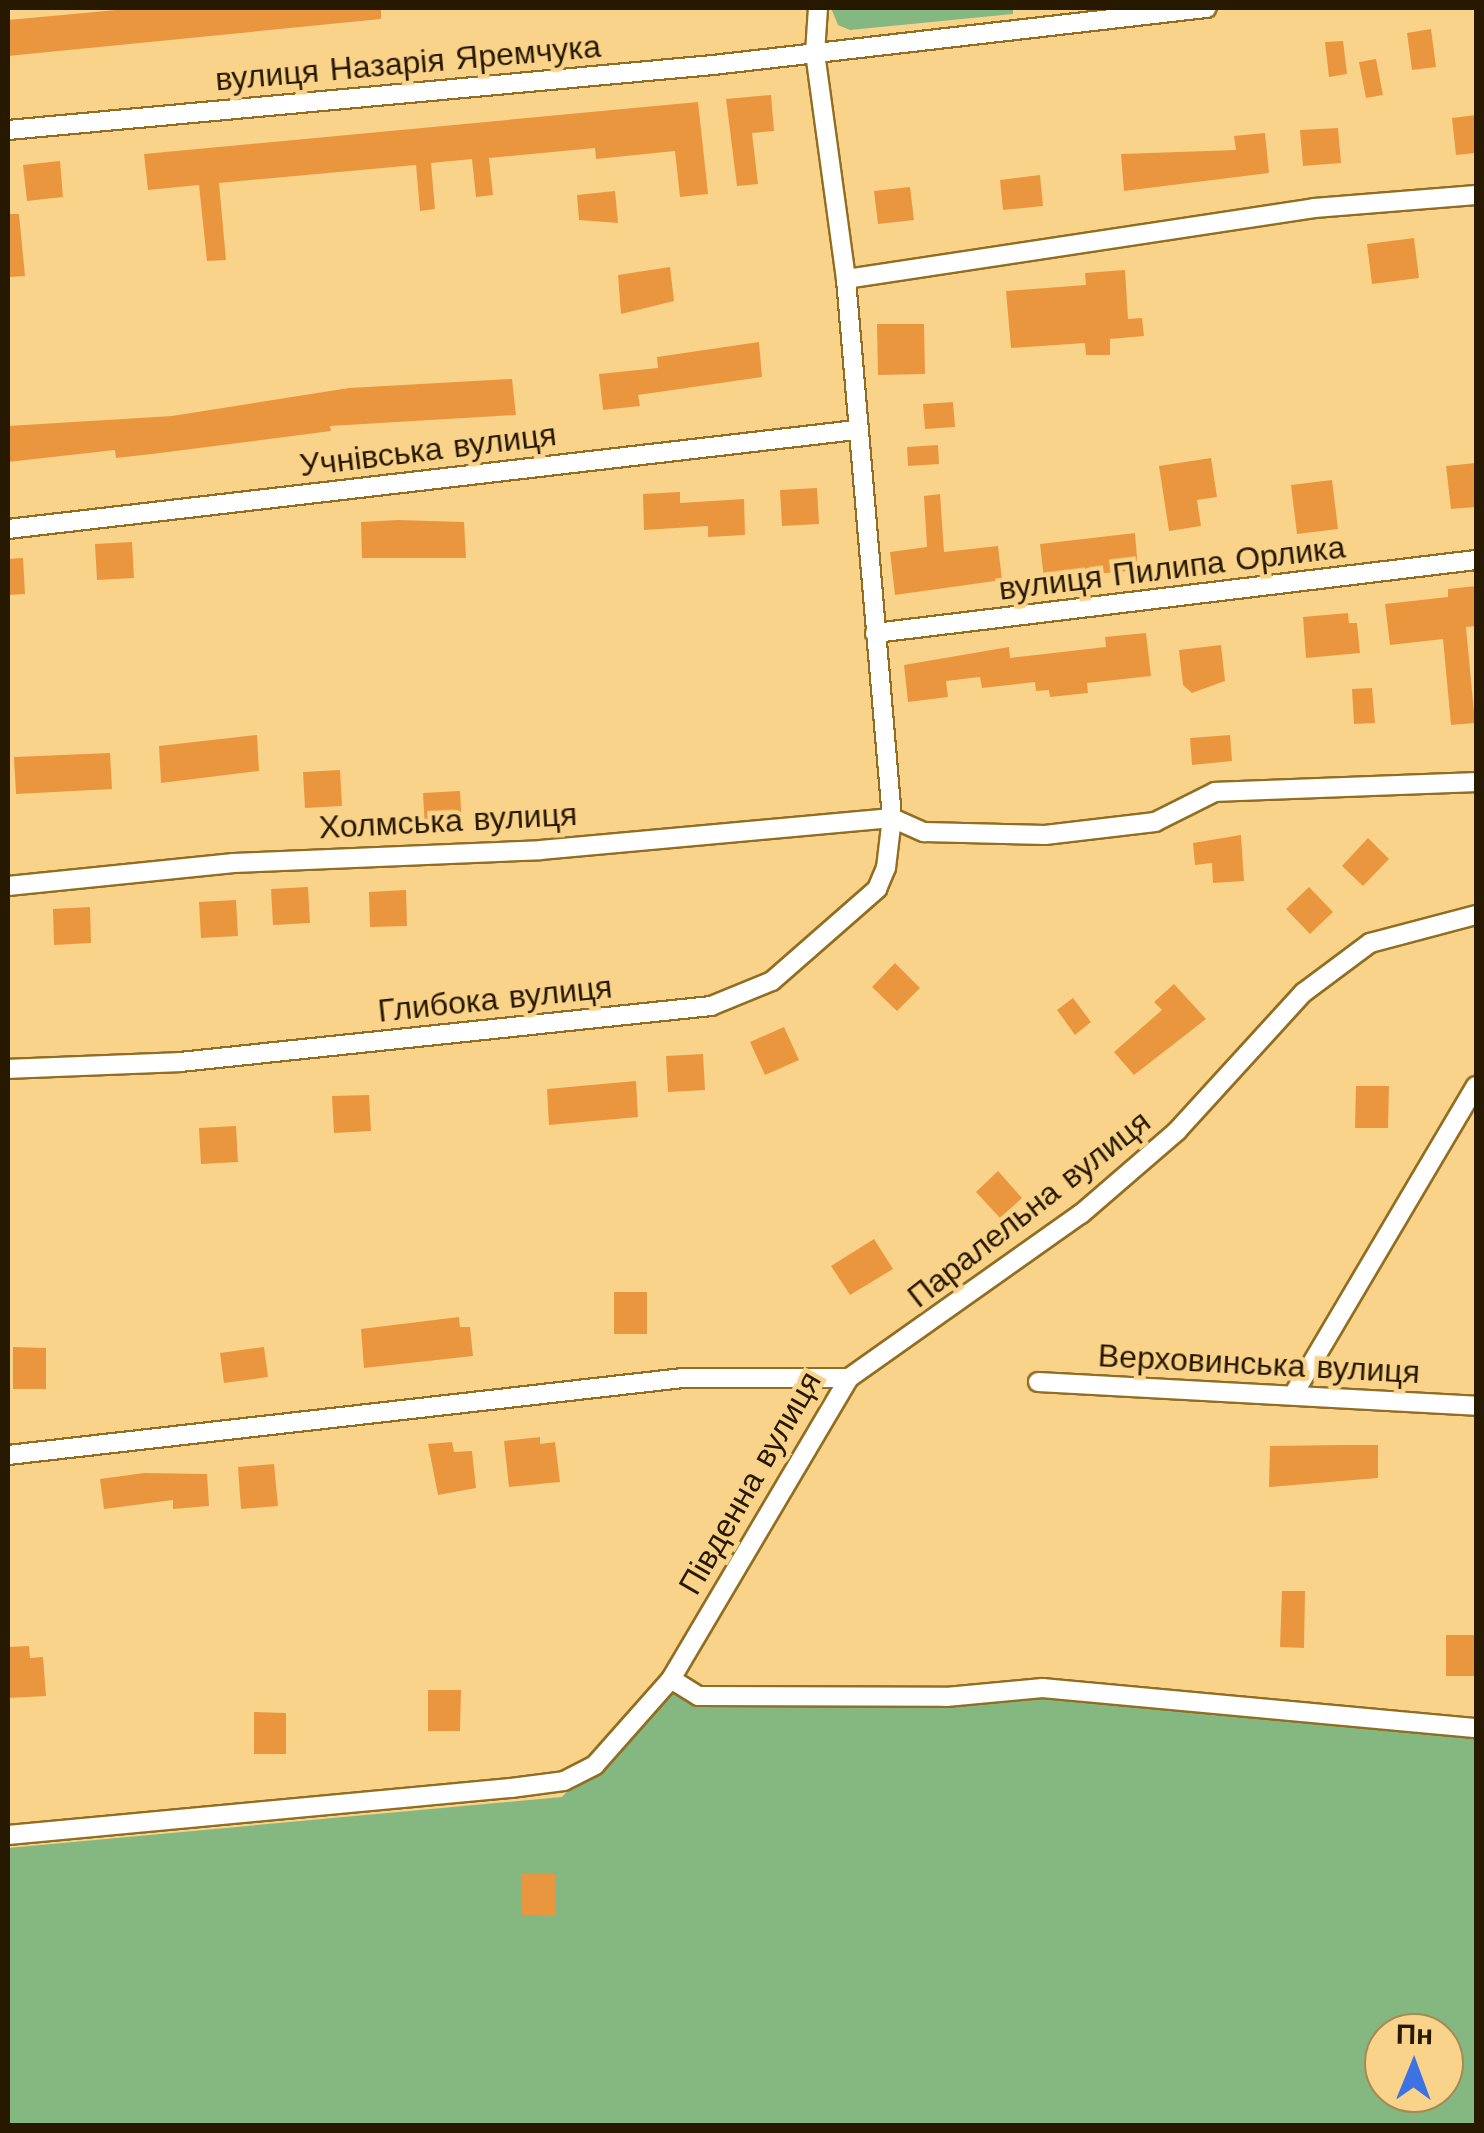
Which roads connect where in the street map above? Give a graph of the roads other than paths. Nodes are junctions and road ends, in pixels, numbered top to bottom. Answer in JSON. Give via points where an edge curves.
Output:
{"nodes":[{"id":1,"x":818,"y":8,"type":"edge"},
{"id":2,"x":1207,"y":8,"type":"edge"},
{"id":3,"x":815,"y":53,"type":"junction"},
{"id":4,"x":8,"y":130,"type":"edge"},
{"id":5,"x":1476,"y":195,"type":"edge"},
{"id":6,"x":846,"y":279,"type":"junction"},
{"id":7,"x":856,"y":430,"type":"junction"},
{"id":8,"x":8,"y":530,"type":"edge"},
{"id":9,"x":1476,"y":560,"type":"edge"},
{"id":10,"x":875,"y":632,"type":"junction"},
{"id":11,"x":1476,"y":782,"type":"edge"},
{"id":12,"x":892,"y":818,"type":"junction"},
{"id":13,"x":8,"y":886,"type":"edge"},
{"id":14,"x":1476,"y":915,"type":"edge"},
{"id":15,"x":8,"y":1068,"type":"edge"},
{"id":16,"x":1476,"y":1086,"type":"edge"},
{"id":17,"x":850,"y":1378,"type":"junction"},
{"id":18,"x":1038,"y":1382,"type":"dead end"},
{"id":19,"x":1294,"y":1395,"type":"junction"},
{"id":20,"x":1476,"y":1406,"type":"edge"},
{"id":21,"x":8,"y":1455,"type":"edge"},
{"id":22,"x":671,"y":1679,"type":"junction"},
{"id":23,"x":1476,"y":1728,"type":"edge"},
{"id":24,"x":8,"y":1836,"type":"edge"}],
"edges":[{"from":1,"to":3,"type":"street","name":"Глибока вулиця"},
{"from":2,"to":3,"type":"street","name":"вулиця Назарія Яремчука"},
{"from":3,"to":4,"type":"street","name":"вулиця Назарія Яремчука"},
{"from":3,"to":6,"type":"street","name":"Глибока вулиця"},
{"from":5,"to":6,"type":"street","via":[[1314,208]]},
{"from":6,"to":7,"type":"street","name":"Глибока вулиця"},
{"from":7,"to":8,"type":"street","name":"Учнівська вулиця"},
{"from":7,"to":10,"type":"street","name":"Глибока вулиця"},
{"from":9,"to":10,"type":"street","name":"вулиця Пилипа Орлика"},
{"from":10,"to":12,"type":"street","name":"Глибока вулиця"},
{"from":11,"to":12,"type":"street","via":[[1215,792],[1155,822],[1045,835],[924,832]]},
{"from":12,"to":13,"type":"street","name":"Холмська вулиця","via":[[540,850],[234,862]]},
{"from":12,"to":15,"type":"street","name":"Глибока вулиця","via":[[886,868],[876,889],[772,981],[711,1006],[180,1062]]},
{"from":14,"to":17,"type":"street","name":"Паралельна вулиця","via":[[1370,943],[1316,983],[1177,1132],[1081,1214]]},
{"from":16,"to":19,"type":"street"},
{"from":17,"to":21,"type":"street","name":"Південна вулиця","via":[[683,1378]]},
{"from":17,"to":22,"type":"street","name":"Південна вулиця"},
{"from":18,"to":19,"type":"street","name":"Верховинська вулиця"},
{"from":19,"to":20,"type":"street","name":"Верховинська вулиця"},
{"from":22,"to":23,"type":"street","via":[[698,1696],[946,1697],[1043,1688]]},
{"from":22,"to":24,"type":"street","name":"Південна вулиця","via":[[595,1764],[564,1781]]}]}
